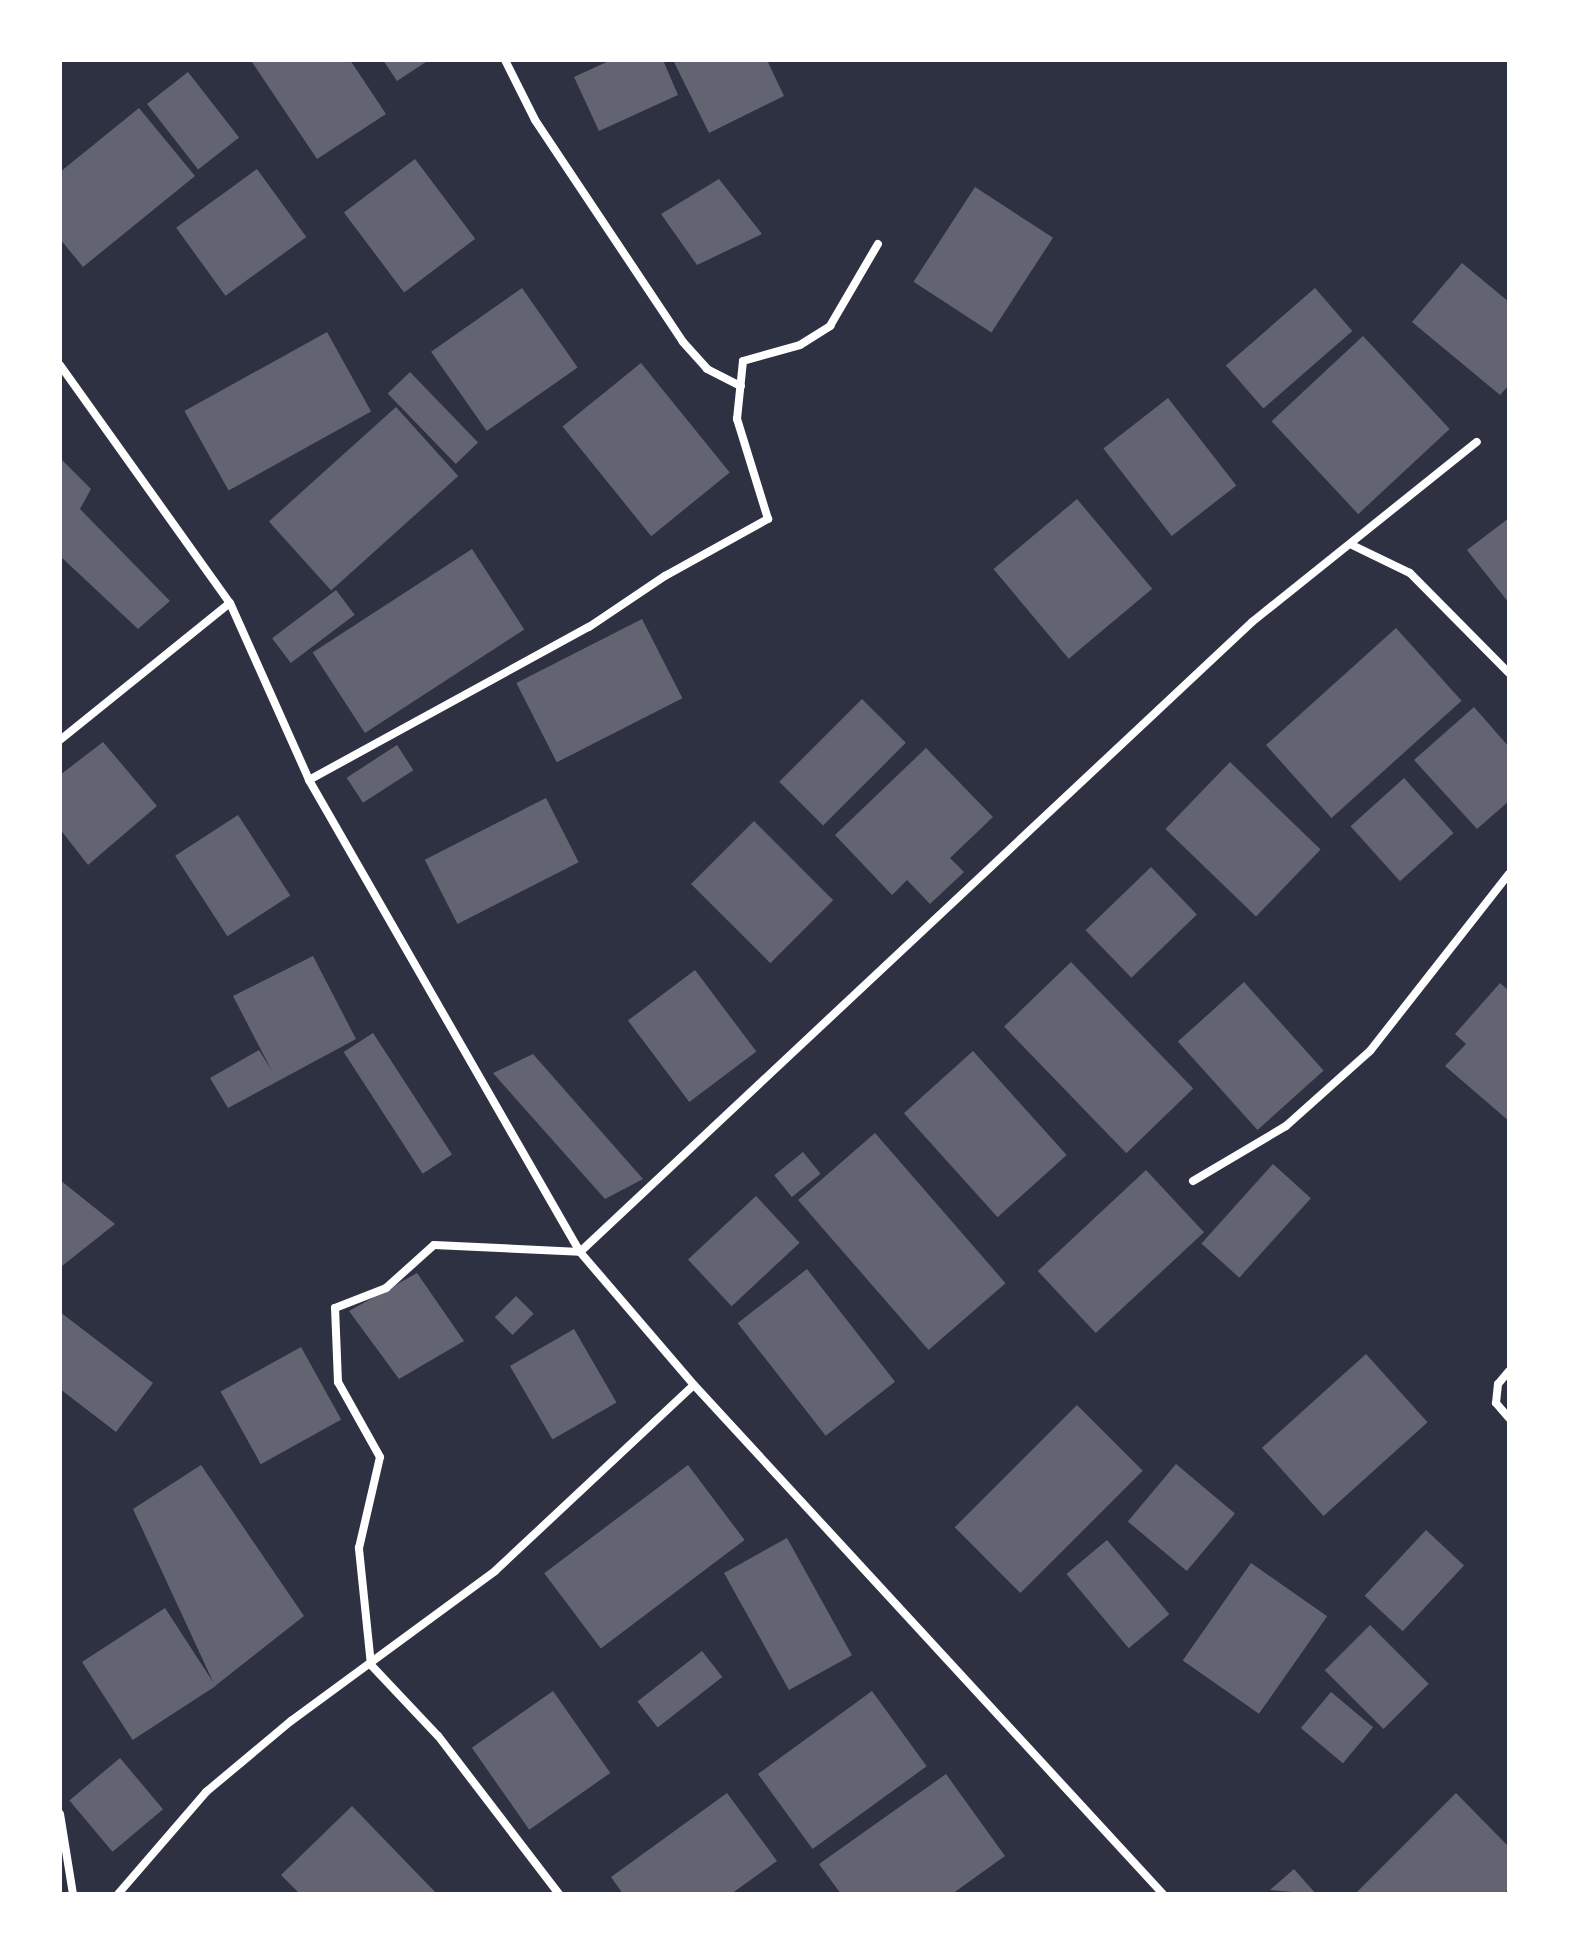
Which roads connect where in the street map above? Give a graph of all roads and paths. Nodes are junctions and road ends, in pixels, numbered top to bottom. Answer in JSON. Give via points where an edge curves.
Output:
{"nodes":[{"id":1,"x":505,"y":60,"type":"edge"},
{"id":2,"x":878,"y":244,"type":"dead end"},
{"id":3,"x":60,"y":365,"type":"edge"},
{"id":4,"x":741,"y":386,"type":"junction"},
{"id":5,"x":1477,"y":442,"type":"dead end"},
{"id":6,"x":1352,"y":545,"type":"junction"},
{"id":7,"x":230,"y":603,"type":"junction"},
{"id":8,"x":1509,"y":673,"type":"edge"},
{"id":9,"x":60,"y":740,"type":"edge"},
{"id":10,"x":309,"y":780,"type":"junction"},
{"id":11,"x":1509,"y":874,"type":"edge"},
{"id":12,"x":1193,"y":1181,"type":"dead end"},
{"id":13,"x":580,"y":1252,"type":"junction"},
{"id":14,"x":1509,"y":1371,"type":"edge"},
{"id":15,"x":694,"y":1385,"type":"junction"},
{"id":16,"x":1509,"y":1418,"type":"edge"},
{"id":17,"x":371,"y":1665,"type":"junction"},
{"id":18,"x":60,"y":1814,"type":"edge"},
{"id":19,"x":73,"y":1894,"type":"edge"},
{"id":20,"x":118,"y":1894,"type":"edge"},
{"id":21,"x":559,"y":1894,"type":"edge"},
{"id":22,"x":1163,"y":1894,"type":"edge"}],
"edges":[{"from":1,"to":4,"type":"street","via":[[535,120],[683,342],[707,369]]},
{"from":2,"to":4,"type":"street","via":[[830,326],[800,345],[743,361]]},
{"from":3,"to":7,"type":"street"},
{"from":4,"to":10,"type":"street","via":[[737,419],[768,519],[665,576],[589,627]]},
{"from":5,"to":6,"type":"street"},
{"from":6,"to":8,"type":"street","via":[[1410,573]]},
{"from":6,"to":13,"type":"street","via":[[1252,622]]},
{"from":7,"to":9,"type":"street"},
{"from":7,"to":10,"type":"street"},
{"from":10,"to":13,"type":"street"},
{"from":11,"to":12,"type":"street","via":[[1370,1051],[1286,1126]]},
{"from":13,"to":15,"type":"street"},
{"from":13,"to":17,"type":"street","via":[[434,1245],[386,1288],[335,1308],[338,1382],[380,1457],[359,1548]]},
{"from":14,"to":16,"type":"street","via":[[1498,1384],[1496,1403]]},
{"from":15,"to":17,"type":"street","via":[[495,1571]]},
{"from":15,"to":22,"type":"street"},
{"from":17,"to":20,"type":"street","via":[[291,1721],[206,1792]]},
{"from":17,"to":21,"type":"street","via":[[438,1736]]},
{"from":18,"to":19,"type":"street"}]}
